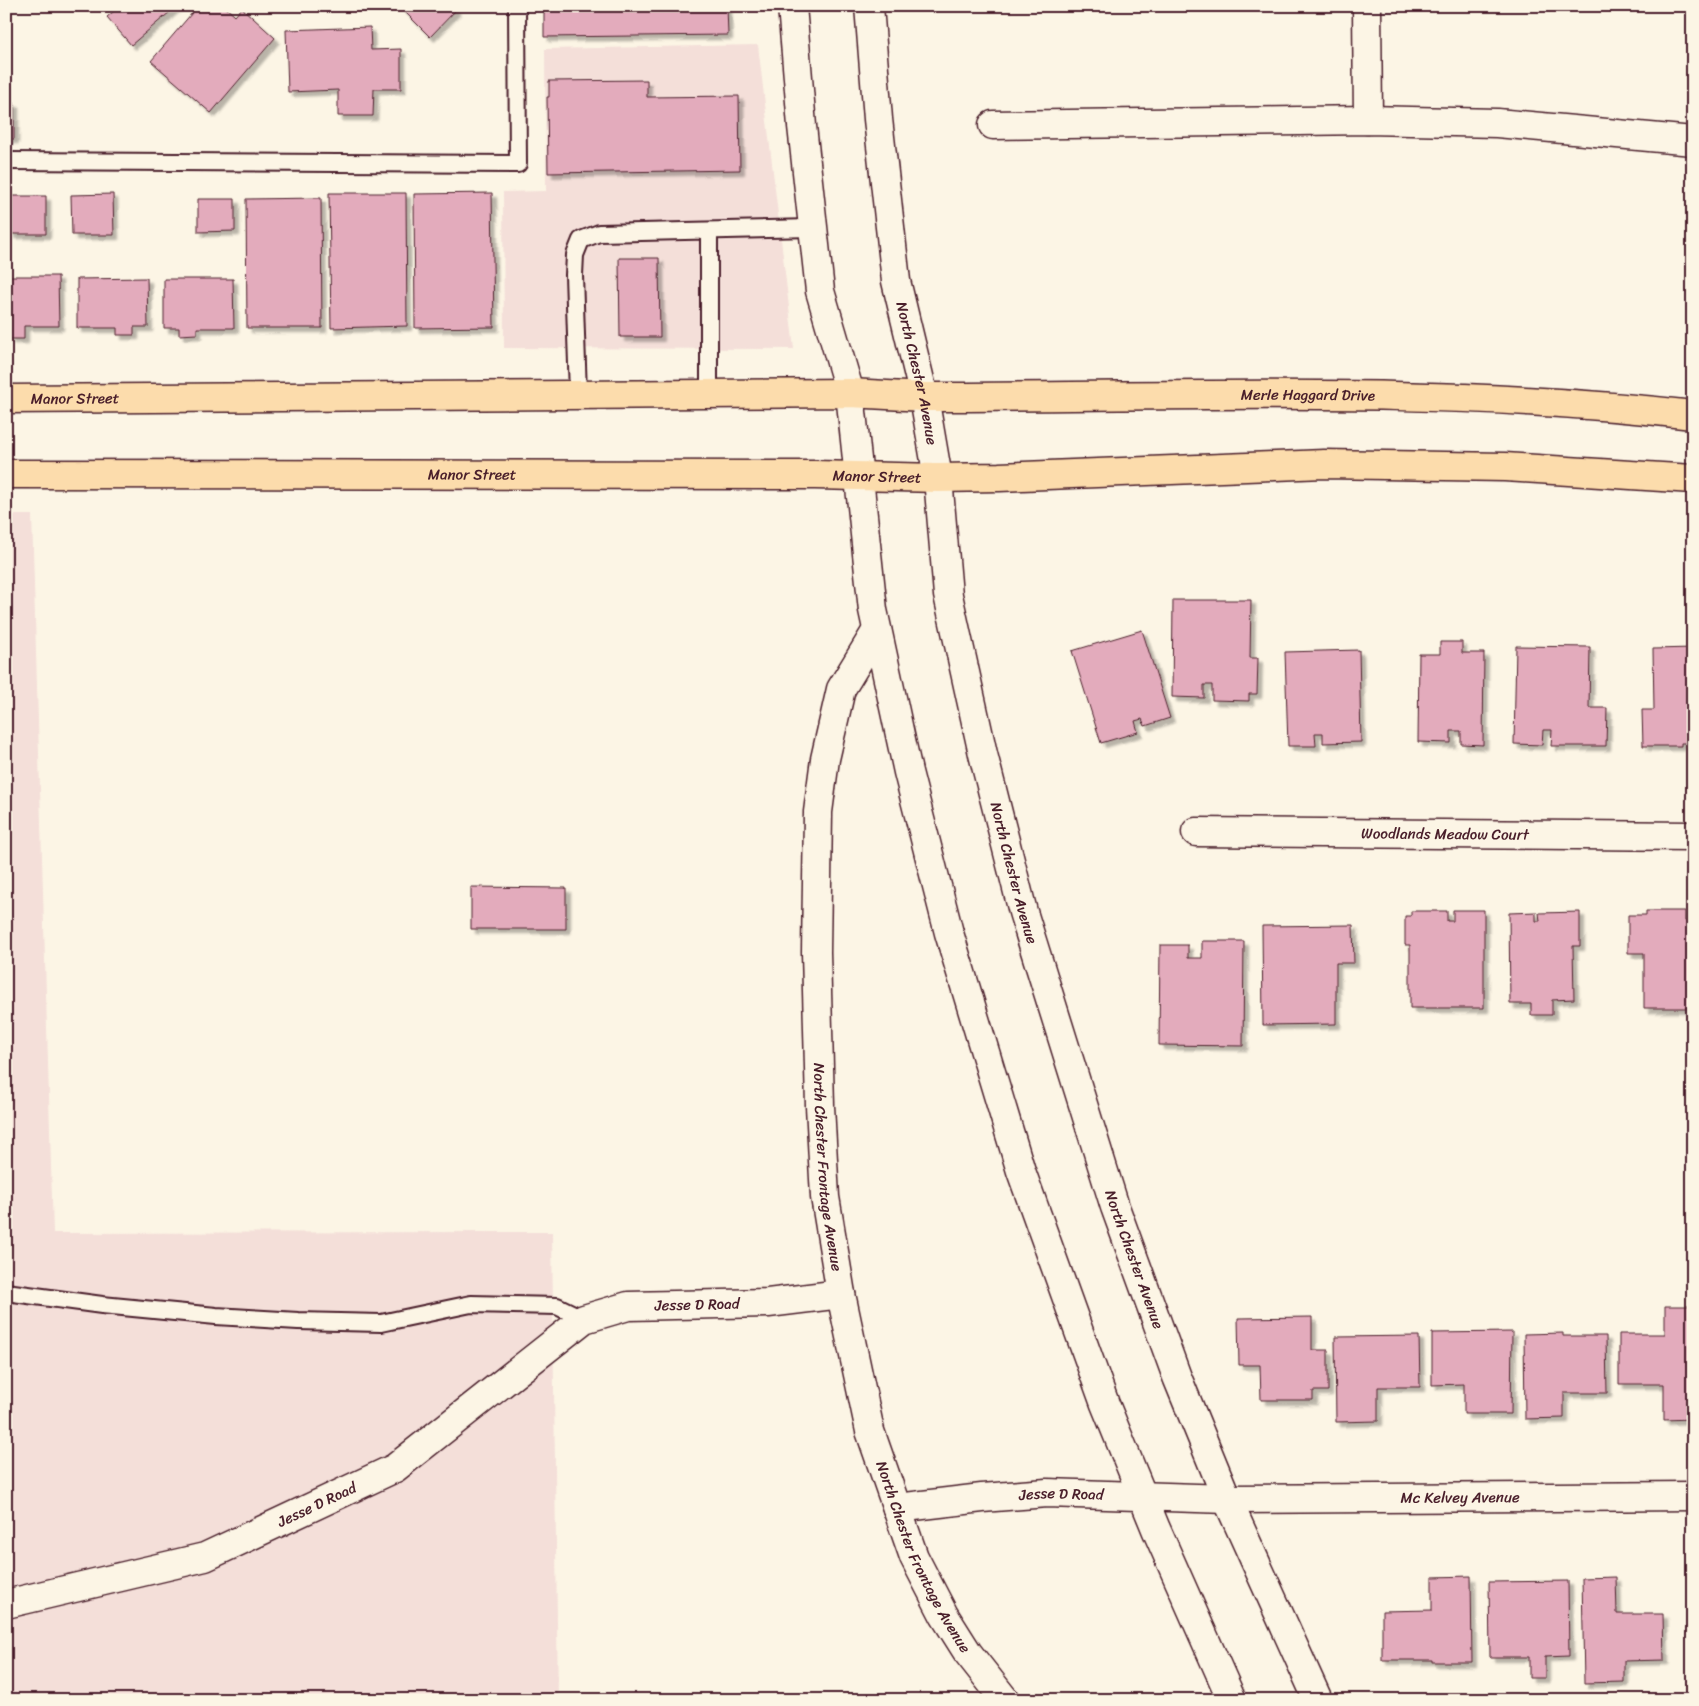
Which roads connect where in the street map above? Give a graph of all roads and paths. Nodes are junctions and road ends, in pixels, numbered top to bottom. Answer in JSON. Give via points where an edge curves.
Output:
{"nodes":[{"id":1,"x":517,"y":6,"type":"edge"},
{"id":2,"x":792,"y":6,"type":"edge"},
{"id":3,"x":870,"y":6,"type":"edge"},
{"id":4,"x":1367,"y":6,"type":"edge"},
{"id":5,"x":1368,"y":120,"type":"junction"},
{"id":6,"x":993,"y":125,"type":"dead end"},
{"id":7,"x":1693,"y":141,"type":"edge"},
{"id":8,"x":6,"y":160,"type":"edge"},
{"id":9,"x":813,"y":228,"type":"junction"},
{"id":10,"x":709,"y":230,"type":"junction"},
{"id":11,"x":850,"y":393,"type":"junction"},
{"id":12,"x":578,"y":394,"type":"junction"},
{"id":13,"x":709,"y":394,"type":"junction"},
{"id":14,"x":924,"y":397,"type":"junction"},
{"id":15,"x":6,"y":399,"type":"edge"},
{"id":16,"x":1693,"y":415,"type":"edge"},
{"id":17,"x":6,"y":474,"type":"edge"},
{"id":18,"x":859,"y":477,"type":"junction"},
{"id":19,"x":938,"y":478,"type":"junction"},
{"id":20,"x":1693,"y":479,"type":"edge"},
{"id":21,"x":877,"y":630,"type":"junction"},
{"id":22,"x":1196,"y":832,"type":"dead end"},
{"id":23,"x":1693,"y":836,"type":"edge"},
{"id":24,"x":6,"y":1292,"type":"edge"},
{"id":25,"x":841,"y":1294,"type":"junction"},
{"id":26,"x":584,"y":1319,"type":"junction"},
{"id":27,"x":1143,"y":1496,"type":"junction"},
{"id":28,"x":1693,"y":1496,"type":"edge"},
{"id":29,"x":1227,"y":1499,"type":"junction"},
{"id":30,"x":897,"y":1508,"type":"junction"},
{"id":31,"x":6,"y":1604,"type":"edge"},
{"id":32,"x":998,"y":1691,"type":"edge"},
{"id":33,"x":1232,"y":1700,"type":"edge"},
{"id":34,"x":1318,"y":1700,"type":"edge"}],
"edges":[{"from":1,"to":8,"type":"lane","via":[[518,164]]},
{"from":2,"to":9,"type":"street"},
{"from":3,"to":14,"type":"street","name":"North Chester Avenue","via":[[878,119],[896,281]]},
{"from":4,"to":5,"type":"street"},
{"from":5,"to":6,"type":"street"},
{"from":5,"to":7,"type":"street","via":[[1496,123]]},
{"from":9,"to":10,"type":"lane"},
{"from":9,"to":11,"type":"street","via":[[820,291]]},
{"from":10,"to":12,"type":"lane","via":[[599,233],[580,240],[574,255]]},
{"from":10,"to":13,"type":"lane"},
{"from":11,"to":13,"type":"main road","name":"Manor Street"},
{"from":11,"to":14,"type":"main road","name":"Manor Street"},
{"from":11,"to":18,"type":"street"},
{"from":12,"to":13,"type":"main road","name":"Manor Street"},
{"from":12,"to":15,"type":"main road","name":"Manor Street"},
{"from":14,"to":16,"type":"main road","name":"Merle Haggard Drive","via":[[1463,397]]},
{"from":14,"to":19,"type":"street","name":"North Chester Avenue"},
{"from":17,"to":18,"type":"main road","name":"Manor Street"},
{"from":18,"to":19,"type":"main road","name":"Manor Street"},
{"from":18,"to":21,"type":"street"},
{"from":19,"to":20,"type":"main road","via":[[1324,464],[1505,466]]},
{"from":19,"to":29,"type":"street","name":"North Chester Avenue","via":[[948,595],[983,754],[1024,912],[1115,1207],[1177,1377]]},
{"from":21,"to":25,"type":"street","name":"North Chester Frontage Avenue","via":[[841,689],[825,759],[818,812],[816,952],[820,1106],[825,1197]]},
{"from":21,"to":27,"type":"street","via":[[908,772],[949,933],[1021,1170],[1105,1404]]},
{"from":22,"to":23,"type":"street","name":"Woodlands Meadow Court"},
{"from":24,"to":26,"type":"lane","via":[[131,1308],[298,1321],[381,1323],[472,1304],[557,1306]]},
{"from":25,"to":26,"type":"street","name":"Jesse D Road","via":[[768,1303],[628,1306]]},
{"from":25,"to":30,"type":"street","name":"North Chester Frontage Avenue","via":[[870,1431]]},
{"from":26,"to":31,"type":"street","name":"Jesse D Road","via":[[395,1468],[204,1557]]},
{"from":27,"to":29,"type":"street","name":"Jesse D Road"},
{"from":27,"to":30,"type":"street","name":"Jesse D Road","via":[[1047,1493]]},
{"from":27,"to":33,"type":"street"},
{"from":28,"to":29,"type":"street","name":"Mc Kelvey Avenue"},
{"from":29,"to":34,"type":"street","name":"North Chester Avenue"},
{"from":30,"to":32,"type":"street","name":"North Chester Frontage Avenue","via":[[914,1557],[944,1615]]}]}
